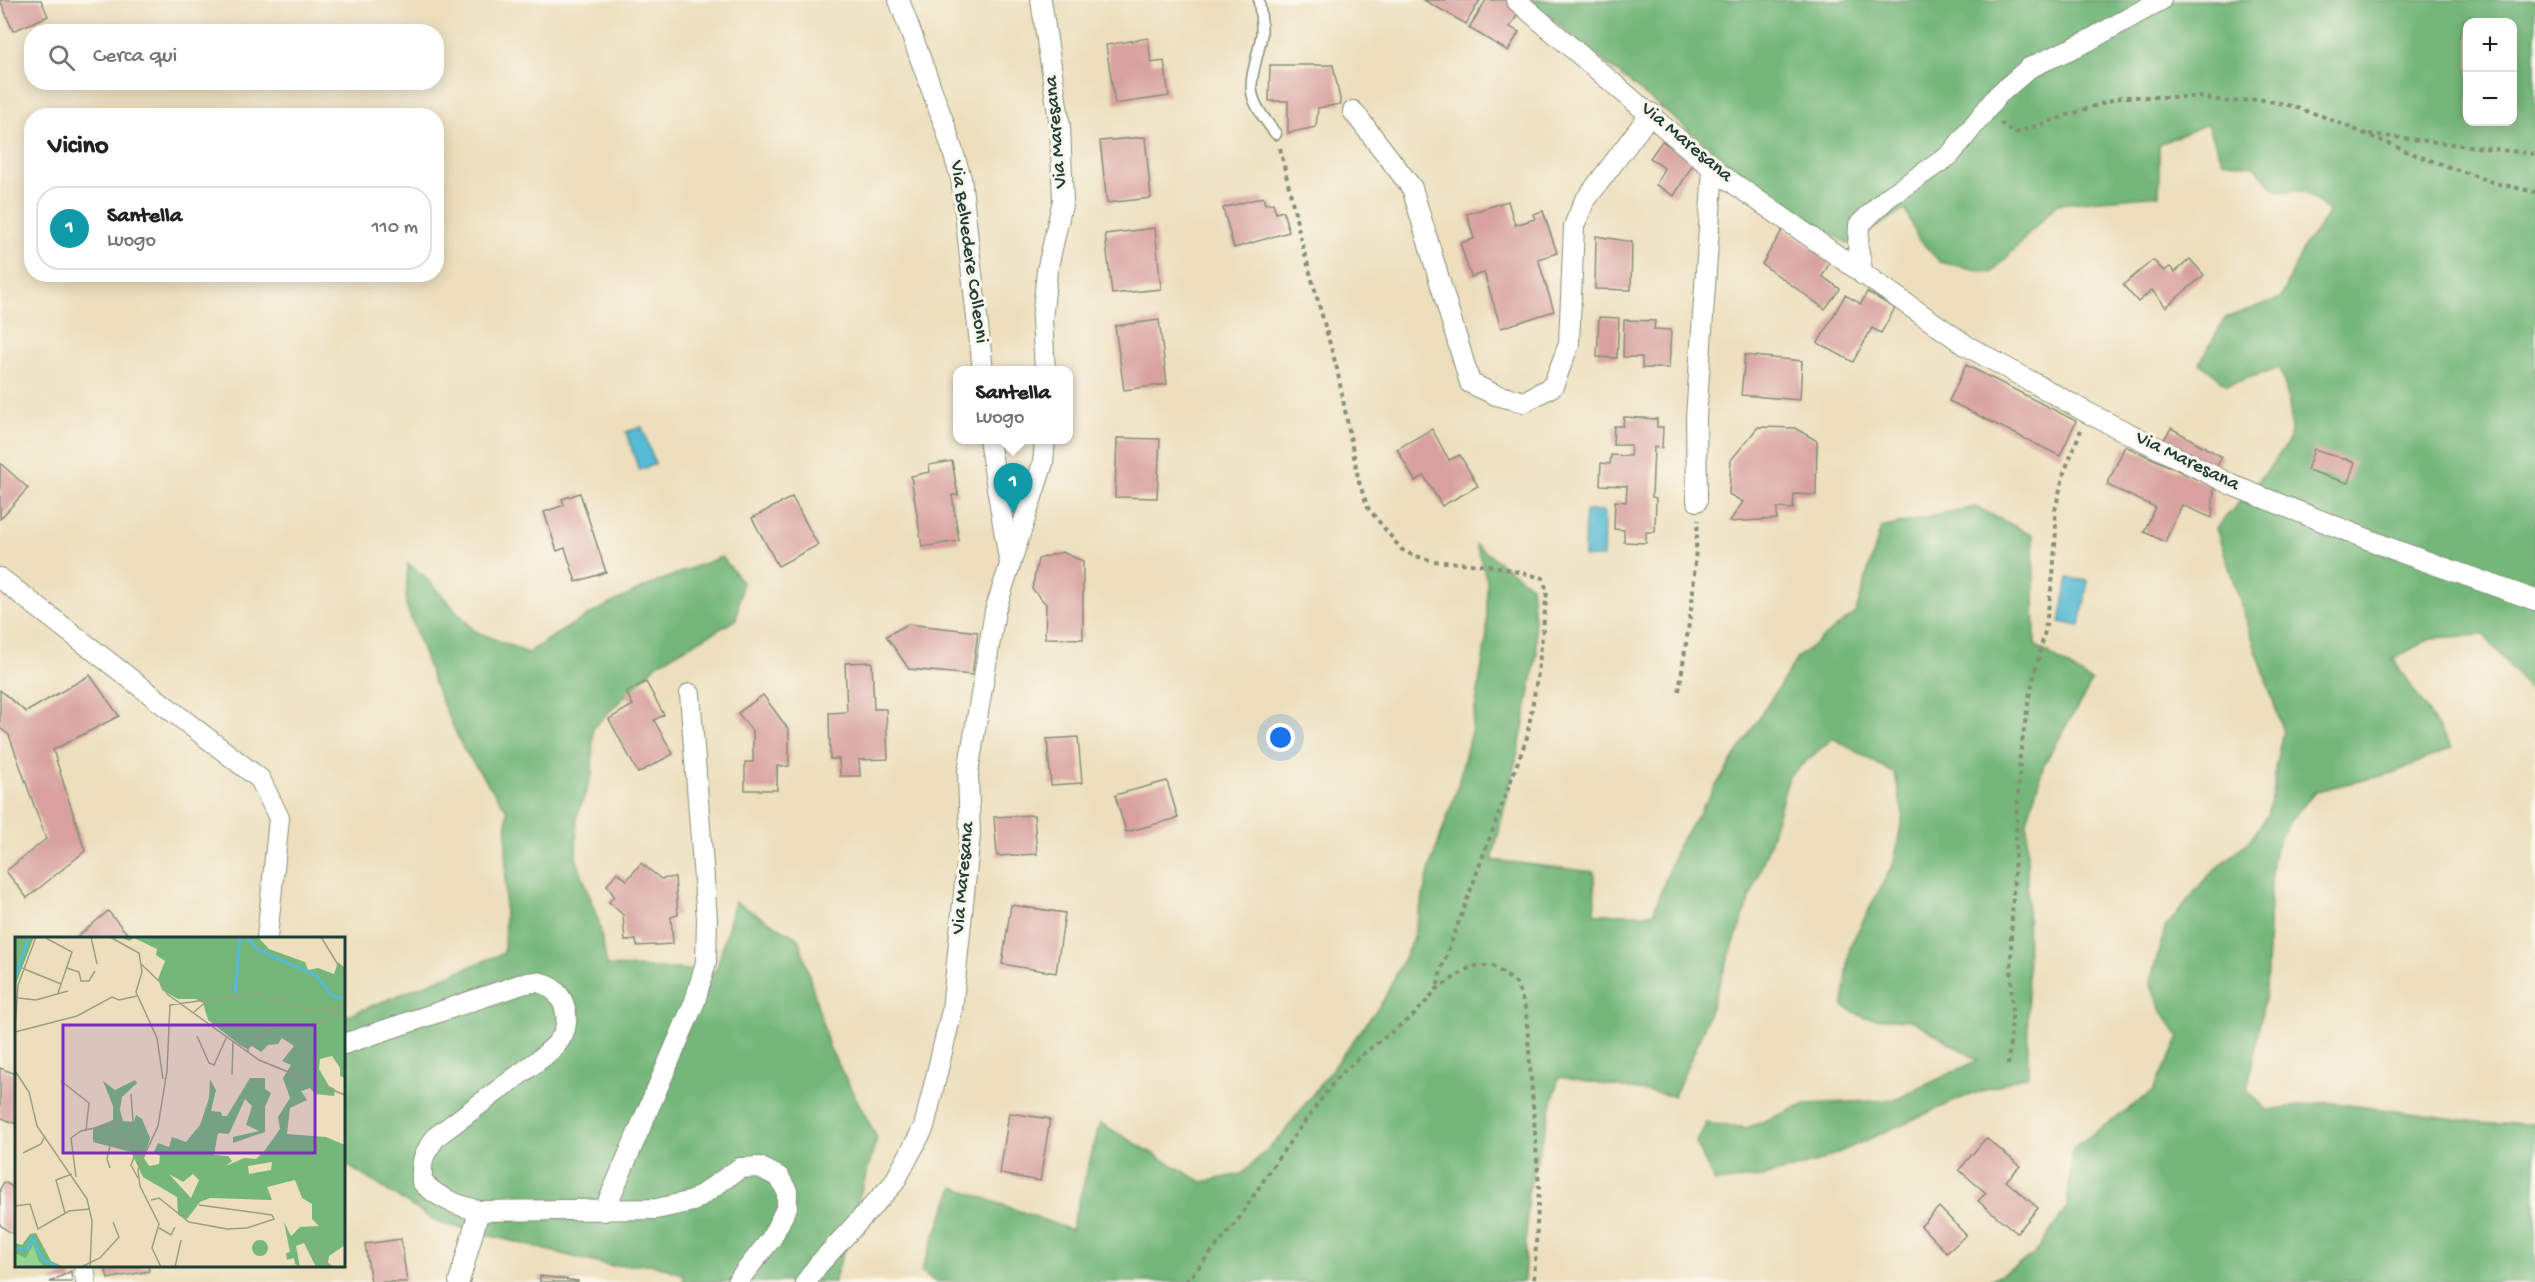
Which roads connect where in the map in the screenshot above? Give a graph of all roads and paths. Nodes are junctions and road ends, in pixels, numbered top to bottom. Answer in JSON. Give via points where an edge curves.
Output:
{"nodes":[{"id":1,"x":898,"y":0,"type":"edge"},
{"id":2,"x":1041,"y":0,"type":"edge"},
{"id":3,"x":1259,"y":0,"type":"edge"},
{"id":4,"x":1516,"y":0,"type":"edge"},
{"id":5,"x":2161,"y":0,"type":"edge"},
{"id":6,"x":1998,"y":95,"type":"junction"},
{"id":7,"x":1353,"y":111,"type":"dead end"},
{"id":8,"x":1651,"y":114,"type":"junction"},
{"id":9,"x":2362,"y":133,"type":"junction"},
{"id":10,"x":1276,"y":134,"type":"joint"},
{"id":11,"x":2535,"y":154,"type":"edge"},
{"id":12,"x":1713,"y":169,"type":"junction"},
{"id":13,"x":2535,"y":192,"type":"edge"},
{"id":14,"x":1863,"y":275,"type":"junction"},
{"id":15,"x":983,"y":366,"type":"edge"},
{"id":16,"x":1045,"y":366,"type":"edge"},
{"id":17,"x":2088,"y":413,"type":"junction"},
{"id":18,"x":990,"y":444,"type":"edge"},
{"id":19,"x":1045,"y":444,"type":"edge"},
{"id":20,"x":1698,"y":501,"type":"joint"},
{"id":21,"x":1009,"y":562,"type":"junction"},
{"id":22,"x":0,"y":578,"type":"edge"},
{"id":23,"x":2535,"y":600,"type":"edge"},
{"id":24,"x":1679,"y":691,"type":"dead end"},
{"id":25,"x":690,"y":694,"type":"dead end"},
{"id":26,"x":267,"y":937,"type":"edge"},
{"id":27,"x":1437,"y":989,"type":"junction"},
{"id":28,"x":345,"y":1044,"type":"edge"},
{"id":29,"x":2007,"y":1065,"type":"dead end"},
{"id":30,"x":479,"y":1211,"type":"junction"},
{"id":31,"x":604,"y":1211,"type":"junction"},
{"id":32,"x":84,"y":1267,"type":"edge"},
{"id":33,"x":86,"y":1282,"type":"edge"},
{"id":34,"x":459,"y":1282,"type":"edge"},
{"id":35,"x":737,"y":1282,"type":"edge"},
{"id":36,"x":806,"y":1282,"type":"edge"},
{"id":37,"x":1186,"y":1282,"type":"edge"},
{"id":38,"x":1534,"y":1282,"type":"edge"}],
"edges":[{"from":1,"to":15,"type":"street","name":"Via Belvedere Colleoni","via":[[961,178]]},
{"from":2,"to":16,"type":"street","name":"Via Maresana","via":[[1060,126],[1063,200],[1047,271],[1042,320]]},
{"from":3,"to":10,"type":"lane","via":[[1262,35],[1251,94],[1261,116]]},
{"from":4,"to":8,"type":"street","name":"Via Maresana"},
{"from":5,"to":6,"type":"street","via":[[2029,68]]},
{"from":6,"to":9,"type":"path","via":[[2000,123],[2015,133],[2121,97],[2157,96],[2230,102],[2258,99],[2322,116]]},
{"from":6,"to":14,"type":"street","via":[[1950,155],[1887,198],[1859,225]]},
{"from":7,"to":8,"type":"street","via":[[1412,188],[1470,383],[1524,402],[1553,386],[1569,344],[1574,226],[1584,202]]},
{"from":8,"to":12,"type":"street","name":"Via Maresana"},
{"from":9,"to":11,"type":"path"},
{"from":9,"to":13,"type":"path","via":[[2495,183]]},
{"from":10,"to":27,"type":"path","via":[[1337,369],[1359,482],[1368,508],[1401,549],[1412,555],[1543,578],[1547,591],[1527,737]]},
{"from":12,"to":14,"type":"street","name":"Via Maresana"},
{"from":12,"to":20,"type":"street","via":[[1696,418]]},
{"from":14,"to":17,"type":"street","name":"Via Maresana","via":[[1967,346]]},
{"from":17,"to":23,"type":"street","name":"Via Maresana","via":[[2234,486]]},
{"from":17,"to":29,"type":"path","via":[[2055,510],[2051,587],[2020,755],[2011,937],[2012,1019]]},
{"from":18,"to":21,"type":"street"},
{"from":19,"to":21,"type":"street","name":"Via Maresana","via":[[1043,463]]},
{"from":20,"to":24,"type":"path","via":[[1694,591]]},
{"from":21,"to":36,"type":"street","name":"Via Maresana","via":[[995,611],[968,772],[970,835],[952,1010],[924,1127],[894,1183]]},
{"from":22,"to":26,"type":"street","via":[[260,779],[279,818]]},
{"from":25,"to":31,"type":"street","via":[[707,919],[706,962],[695,1001]]},
{"from":27,"to":37,"type":"path","via":[[1415,1014],[1336,1079],[1236,1224]]},
{"from":27,"to":38,"type":"path","via":[[1472,966],[1493,966],[1516,983],[1526,1010],[1539,1187]]},
{"from":28,"to":30,"type":"street","via":[[522,984],[541,982],[558,992],[566,1007],[567,1021],[560,1041],[436,1136],[425,1151],[422,1182],[452,1204]]},
{"from":30,"to":31,"type":"street"},
{"from":30,"to":34,"type":"street"},
{"from":31,"to":35,"type":"street","via":[[656,1209],[693,1201],[740,1168],[759,1167],[779,1177],[787,1191],[787,1207],[771,1239]]},
{"from":32,"to":33,"type":"street"}]}
